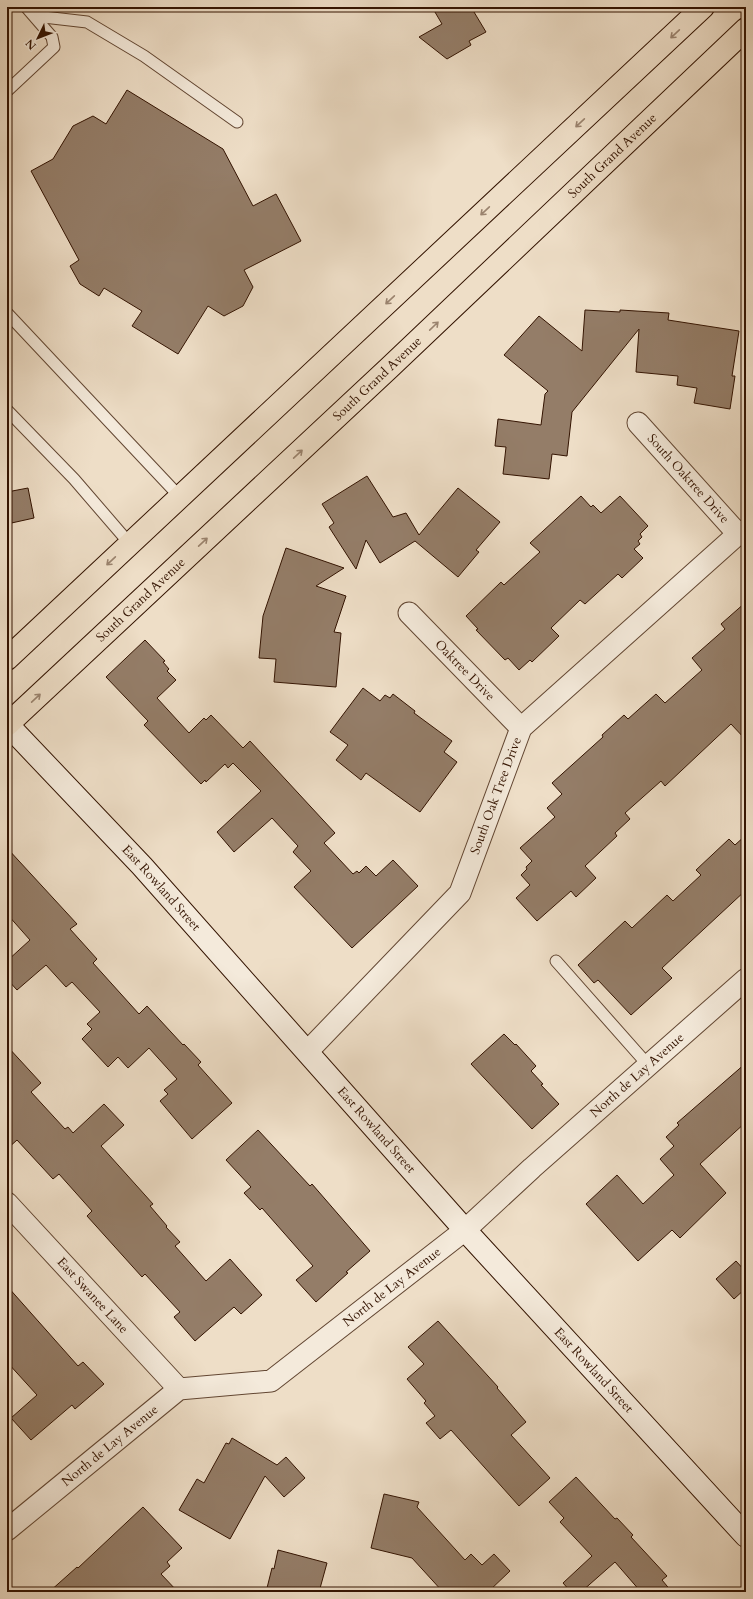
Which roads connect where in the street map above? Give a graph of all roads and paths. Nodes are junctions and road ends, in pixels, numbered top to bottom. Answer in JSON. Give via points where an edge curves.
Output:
{"nodes":[{"id":1,"x":26,"y":7,"type":"edge"},
{"id":2,"x":703,"y":7,"type":"edge"},
{"id":3,"x":35,"y":16,"type":"junction"},
{"id":4,"x":746,"y":29,"type":"edge"},
{"id":5,"x":7,"y":91,"type":"edge"},
{"id":6,"x":237,"y":122,"type":"dead end"},
{"id":7,"x":7,"y":313,"type":"edge"},
{"id":8,"x":7,"y":410,"type":"edge"},
{"id":9,"x":638,"y":423,"type":"dead end"},
{"id":10,"x":180,"y":497,"type":"junction"},
{"id":11,"x":742,"y":532,"type":"edge"},
{"id":12,"x":130,"y":544,"type":"junction"},
{"id":13,"x":409,"y":612,"type":"dead end"},
{"id":14,"x":7,"y":659,"type":"edge"},
{"id":15,"x":7,"y":724,"type":"edge"},
{"id":16,"x":521,"y":728,"type":"junction"},
{"id":17,"x":556,"y":961,"type":"dead end"},
{"id":18,"x":746,"y":979,"type":"edge"},
{"id":19,"x":308,"y":1051,"type":"junction"},
{"id":20,"x":648,"y":1066,"type":"junction"},
{"id":21,"x":7,"y":1203,"type":"edge"},
{"id":22,"x":465,"y":1230,"type":"junction"},
{"id":23,"x":179,"y":1389,"type":"junction"},
{"id":24,"x":7,"y":1530,"type":"edge"},
{"id":25,"x":746,"y":1536,"type":"edge"}],
"edges":[{"from":1,"to":3,"type":"lane"},
{"from":2,"to":10,"type":"main road","one_way":true},
{"from":3,"to":5,"type":"lane","via":[[52,37],[54,47]]},
{"from":3,"to":6,"type":"lane","via":[[87,22],[144,56]]},
{"from":15,"to":4,"type":"main road","name":"South Grand Avenue","one_way":true,"via":[[389,368]]},
{"from":7,"to":10,"type":"lane"},
{"from":8,"to":12,"type":"lane","via":[[74,480]]},
{"from":9,"to":11,"type":"street","name":"South Oaktree Drive"},
{"from":10,"to":12,"type":"main road"},
{"from":11,"to":16,"type":"street","name":"South Oak Tree Drive"},
{"from":12,"to":14,"type":"main road","one_way":true},
{"from":13,"to":16,"type":"street","name":"Oaktree Drive"},
{"from":15,"to":19,"type":"main road","name":"East Rowland Street","via":[[142,866]]},
{"from":16,"to":19,"type":"street","name":"South Oak Tree Drive","via":[[460,893]]},
{"from":17,"to":20,"type":"lane"},
{"from":18,"to":20,"type":"street","name":"North de Lay Avenue"},
{"from":19,"to":22,"type":"main road","name":"East Rowland Street"},
{"from":20,"to":22,"type":"street","name":"North de Lay Avenue"},
{"from":21,"to":23,"type":"street","name":"East Swanee Lane"},
{"from":22,"to":23,"type":"street","name":"North de Lay Avenue","via":[[272,1381]]},
{"from":22,"to":25,"type":"main road","name":"East Rowland Street"},
{"from":23,"to":24,"type":"street","name":"North de Lay Avenue"}]}
